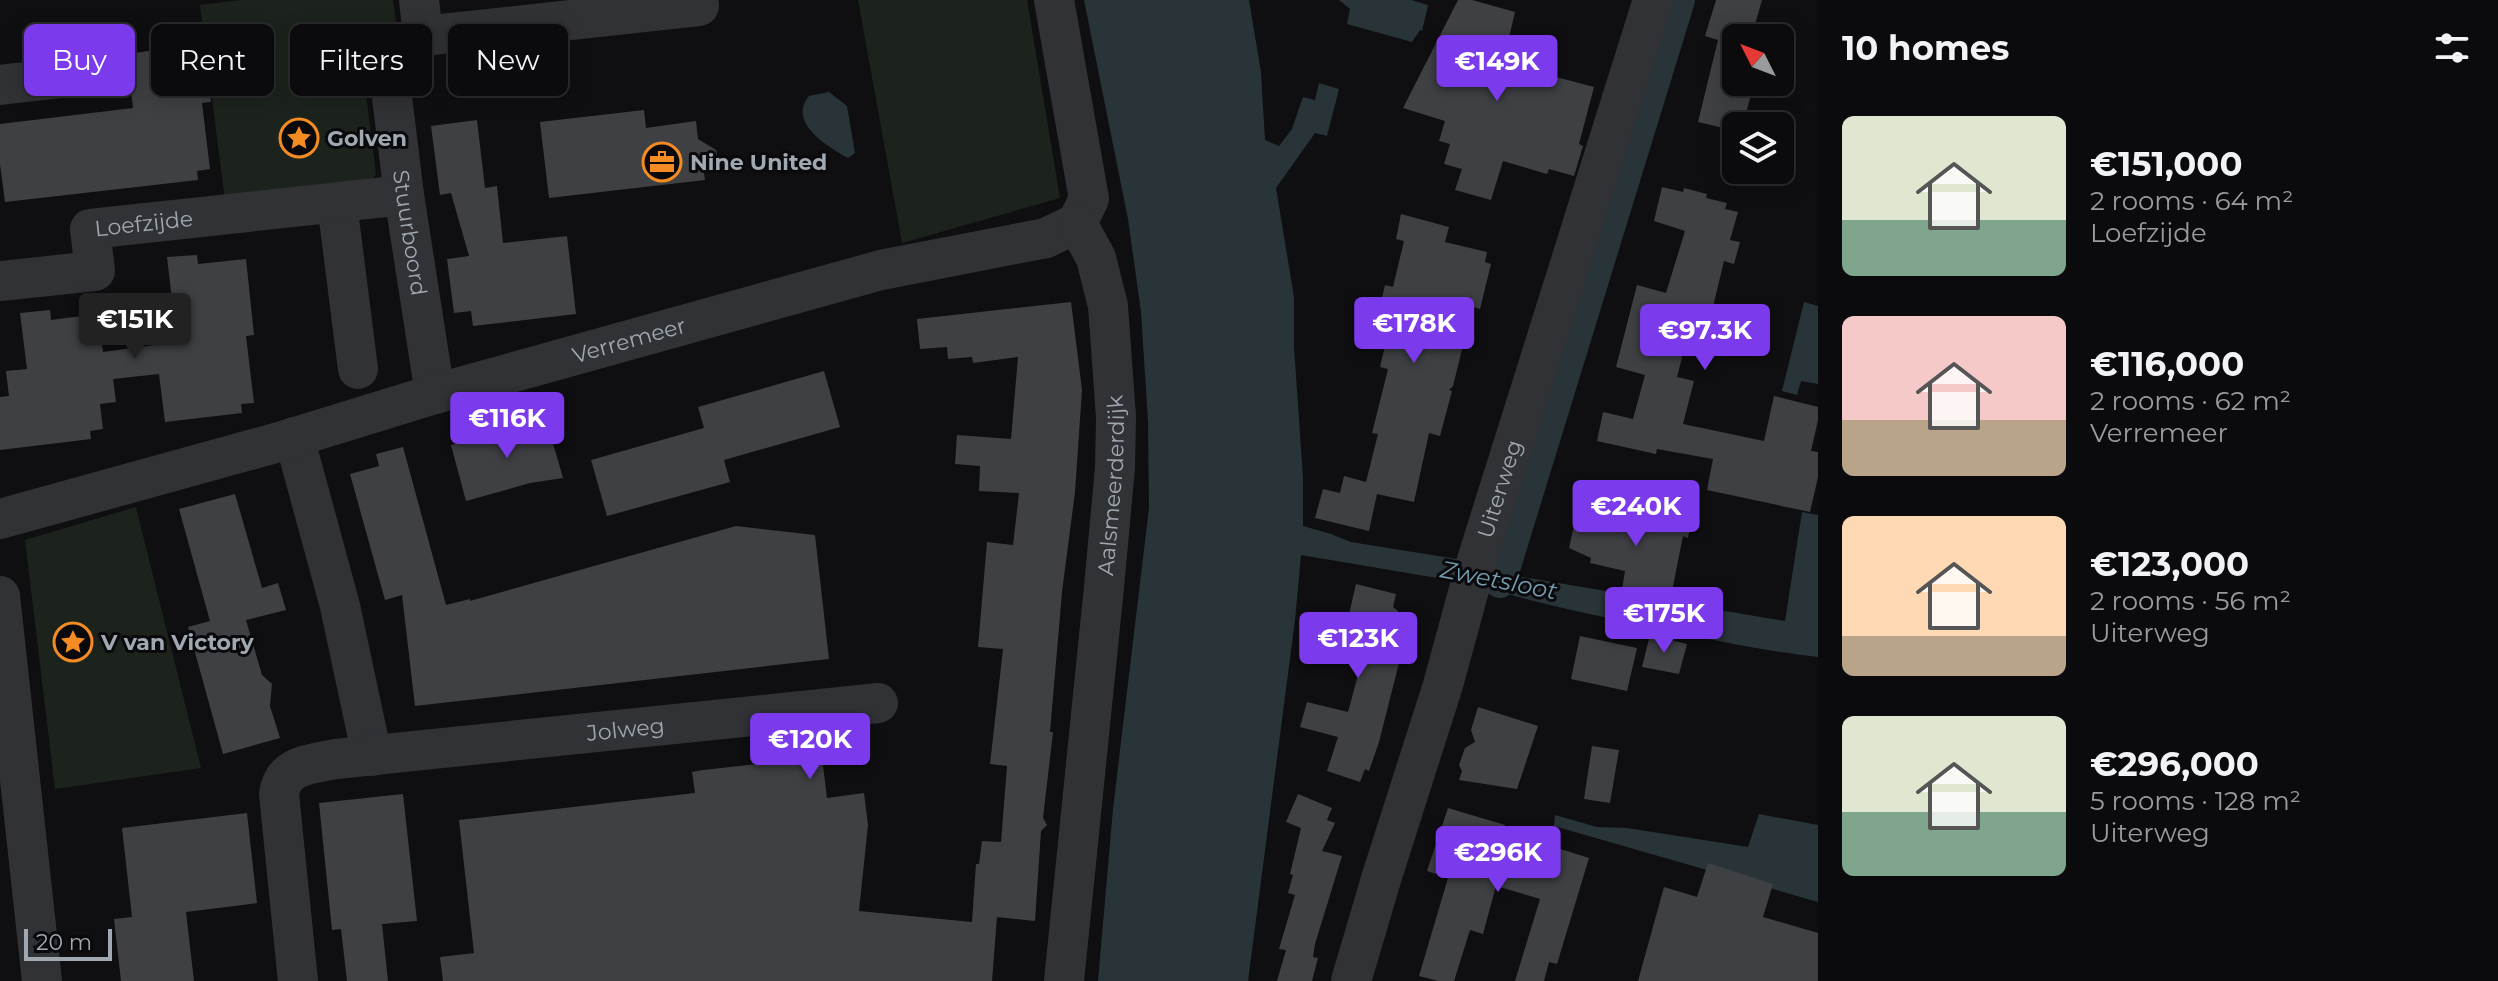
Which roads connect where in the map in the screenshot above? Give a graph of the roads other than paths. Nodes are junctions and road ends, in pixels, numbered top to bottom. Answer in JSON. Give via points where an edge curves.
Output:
{"nodes":[{"id":1,"x":698,"y":0,"type":"edge"},
{"id":2,"x":1054,"y":0,"type":"edge"},
{"id":3,"x":1653,"y":0,"type":"edge"},
{"id":4,"x":421,"y":18,"type":"edge"},
{"id":5,"x":24,"y":82,"type":"edge"},
{"id":6,"x":0,"y":85,"type":"edge"},
{"id":7,"x":404,"y":195,"type":"junction"},
{"id":8,"x":337,"y":203,"type":"junction"},
{"id":9,"x":1077,"y":223,"type":"junction"},
{"id":10,"x":0,"y":281,"type":"edge"},
{"id":11,"x":358,"y":369,"type":"dead end"},
{"id":12,"x":435,"y":394,"type":"junction"},
{"id":13,"x":294,"y":437,"type":"junction"},
{"id":14,"x":0,"y":519,"type":"edge"},
{"id":15,"x":0,"y":596,"type":"edge"},
{"id":16,"x":878,"y":703,"type":"dead end"},
{"id":17,"x":372,"y":756,"type":"junction"},
{"id":18,"x":42,"y":981,"type":"edge"},
{"id":19,"x":298,"y":981,"type":"edge"},
{"id":20,"x":1064,"y":981,"type":"edge"},
{"id":21,"x":1351,"y":981,"type":"edge"}],
"edges":[{"from":1,"to":4,"type":"street","name":"Stuurboord","via":[[699,6]]},
{"from":2,"to":9,"type":"street","via":[[1089,199]]},
{"from":3,"to":21,"type":"street","name":"Uiterweg"},
{"from":4,"to":7,"type":"street","name":"Stuurboord","via":[[390,81]]},
{"from":5,"to":6,"type":"street"},
{"from":7,"to":8,"type":"street","name":"Loefzijde"},
{"from":7,"to":12,"type":"street","name":"Stuurboord"},
{"from":8,"to":10,"type":"street","name":"Loefzijde","via":[[90,229],[95,271]]},
{"from":8,"to":11,"type":"street"},
{"from":9,"to":12,"type":"street","name":"Verremeer","via":[[1046,238],[881,270]]},
{"from":9,"to":20,"type":"street","name":"Aalsmeerderdijk","via":[[1096,258],[1108,306],[1116,417]]},
{"from":12,"to":13,"type":"street","name":"Verremeer"},
{"from":13,"to":14,"type":"street","name":"Verremeer"},
{"from":13,"to":17,"type":"street","via":[[340,606]]},
{"from":15,"to":18,"type":"street"},
{"from":16,"to":17,"type":"street","name":"Jolweg"},
{"from":17,"to":19,"type":"street","name":"Jolweg","via":[[297,767],[281,783]]}]}
